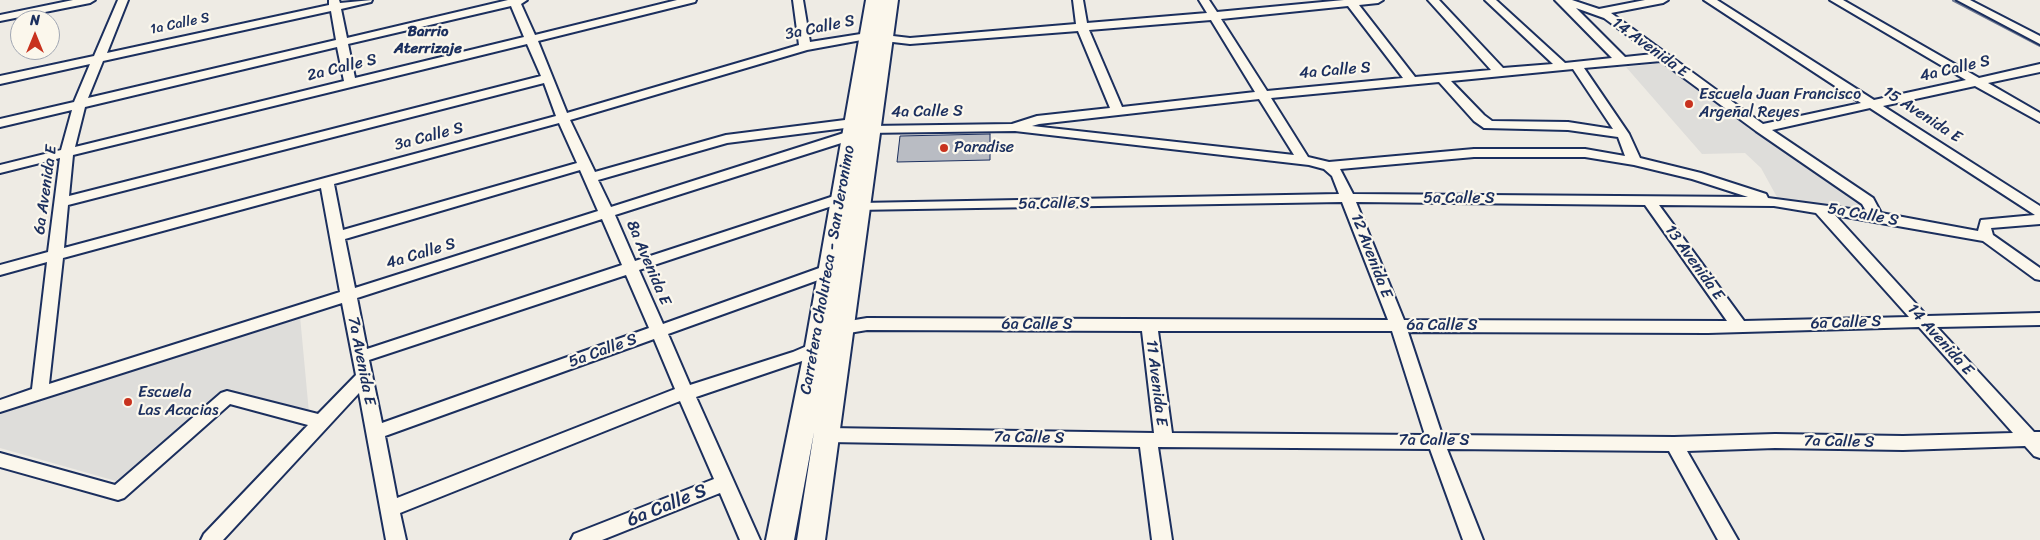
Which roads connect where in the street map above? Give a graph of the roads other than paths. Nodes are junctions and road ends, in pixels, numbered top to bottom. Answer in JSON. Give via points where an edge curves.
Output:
{"nodes":[{"id":1,"x":90,"y":0,"type":"edge"},
{"id":2,"x":124,"y":0,"type":"edge"},
{"id":3,"x":367,"y":0,"type":"edge"},
{"id":4,"x":691,"y":0,"type":"edge"},
{"id":5,"x":798,"y":0,"type":"edge"},
{"id":6,"x":874,"y":0,"type":"edge"},
{"id":7,"x":890,"y":0,"type":"edge"},
{"id":8,"x":1078,"y":0,"type":"edge"},
{"id":9,"x":1204,"y":0,"type":"edge"},
{"id":10,"x":1378,"y":0,"type":"edge"},
{"id":11,"x":1433,"y":0,"type":"edge"},
{"id":12,"x":1490,"y":0,"type":"edge"},
{"id":13,"x":1561,"y":0,"type":"edge"},
{"id":14,"x":1662,"y":0,"type":"edge"},
{"id":15,"x":1709,"y":0,"type":"edge"},
{"id":16,"x":1835,"y":0,"type":"edge"},
{"id":17,"x":1962,"y":0,"type":"edge"},
{"id":18,"x":517,"y":1,"type":"edge"},
{"id":19,"x":1350,"y":1,"type":"edge"},
{"id":20,"x":335,"y":3,"type":"edge"},
{"id":21,"x":1599,"y":12,"type":"junction"},
{"id":22,"x":1214,"y":16,"type":"junction"},
{"id":23,"x":0,"y":18,"type":"edge"},
{"id":24,"x":1082,"y":27,"type":"junction"},
{"id":25,"x":876,"y":38,"type":"junction"},
{"id":26,"x":531,"y":39,"type":"junction"},
{"id":27,"x":343,"y":41,"type":"junction"},
{"id":28,"x":2040,"y":41,"type":"edge"},
{"id":29,"x":805,"y":47,"type":"junction"},
{"id":30,"x":98,"y":57,"type":"junction"},
{"id":31,"x":1662,"y":57,"type":"junction"},
{"id":32,"x":1622,"y":61,"type":"junction"},
{"id":33,"x":1576,"y":65,"type":"junction"},
{"id":34,"x":1562,"y":66,"type":"junction"},
{"id":35,"x":2040,"y":68,"type":"edge"},
{"id":36,"x":1500,"y":72,"type":"junction"},
{"id":37,"x":548,"y":78,"type":"junction"},
{"id":38,"x":1442,"y":78,"type":"junction"},
{"id":39,"x":0,"y":80,"type":"edge"},
{"id":40,"x":1412,"y":81,"type":"junction"},
{"id":41,"x":1978,"y":82,"type":"junction"},
{"id":42,"x":350,"y":83,"type":"junction"},
{"id":43,"x":1263,"y":95,"type":"junction"},
{"id":44,"x":80,"y":103,"type":"junction"},
{"id":45,"x":1874,"y":105,"type":"junction"},
{"id":46,"x":1117,"y":111,"type":"junction"},
{"id":47,"x":563,"y":118,"type":"junction"},
{"id":48,"x":2040,"y":118,"type":"edge"},
{"id":49,"x":0,"y":123,"type":"edge"},
{"id":50,"x":1013,"y":128,"type":"junction"},
{"id":51,"x":1588,"y":128,"type":"junction"},
{"id":52,"x":1761,"y":128,"type":"junction"},
{"id":53,"x":858,"y":129,"type":"junction"},
{"id":54,"x":1623,"y":134,"type":"junction"},
{"id":55,"x":67,"y":152,"type":"junction"},
{"id":56,"x":1586,"y":153,"type":"junction"},
{"id":57,"x":1304,"y":161,"type":"junction"},
{"id":58,"x":1634,"y":161,"type":"junction"},
{"id":59,"x":0,"y":168,"type":"edge"},
{"id":60,"x":1334,"y":170,"type":"junction"},
{"id":61,"x":587,"y":172,"type":"junction"},
{"id":62,"x":327,"y":183,"type":"junction"},
{"id":63,"x":1348,"y":198,"type":"junction"},
{"id":64,"x":1648,"y":201,"type":"junction"},
{"id":65,"x":61,"y":202,"type":"junction"},
{"id":66,"x":851,"y":202,"type":"junction"},
{"id":67,"x":1774,"y":202,"type":"junction"},
{"id":68,"x":1820,"y":208,"type":"junction"},
{"id":69,"x":2040,"y":212,"type":"edge"},
{"id":70,"x":607,"y":214,"type":"junction"},
{"id":71,"x":1876,"y":217,"type":"junction"},
{"id":72,"x":2040,"y":219,"type":"edge"},
{"id":73,"x":337,"y":237,"type":"junction"},
{"id":74,"x":1987,"y":237,"type":"junction"},
{"id":75,"x":55,"y":255,"type":"junction"},
{"id":76,"x":631,"y":268,"type":"junction"},
{"id":77,"x":0,"y":270,"type":"edge"},
{"id":78,"x":830,"y":270,"type":"junction"},
{"id":79,"x":2040,"y":275,"type":"edge"},
{"id":80,"x":349,"y":295,"type":"junction"},
{"id":81,"x":2040,"y":319,"type":"edge"},
{"id":82,"x":1922,"y":320,"type":"junction"},
{"id":83,"x":1149,"y":326,"type":"junction"},
{"id":84,"x":1398,"y":326,"type":"junction"},
{"id":85,"x":1739,"y":326,"type":"junction"},
{"id":86,"x":658,"y":331,"type":"junction"},
{"id":87,"x":842,"y":334,"type":"junction"},
{"id":88,"x":817,"y":347,"type":"junction"},
{"id":89,"x":360,"y":357,"type":"junction"},
{"id":90,"x":364,"y":377,"type":"junction"},
{"id":91,"x":685,"y":392,"type":"junction"},
{"id":92,"x":40,"y":394,"type":"junction"},
{"id":93,"x":0,"y":406,"type":"edge"},
{"id":94,"x":322,"y":422,"type":"junction"},
{"id":95,"x":375,"y":432,"type":"junction"},
{"id":96,"x":828,"y":435,"type":"junction"},
{"id":97,"x":1156,"y":440,"type":"junction"},
{"id":98,"x":1435,"y":440,"type":"junction"},
{"id":99,"x":2036,"y":443,"type":"edge"},
{"id":100,"x":1674,"y":444,"type":"junction"},
{"id":101,"x":0,"y":460,"type":"edge"},
{"id":102,"x":725,"y":483,"type":"junction"},
{"id":103,"x":390,"y":509,"type":"junction"},
{"id":104,"x":211,"y":540,"type":"edge"},
{"id":105,"x":396,"y":540,"type":"edge"},
{"id":106,"x":581,"y":540,"type":"edge"},
{"id":107,"x":750,"y":540,"type":"edge"},
{"id":108,"x":780,"y":540,"type":"edge"},
{"id":109,"x":811,"y":540,"type":"edge"},
{"id":110,"x":1162,"y":540,"type":"edge"},
{"id":111,"x":1473,"y":540,"type":"edge"},
{"id":112,"x":1728,"y":540,"type":"edge"}],
"edges":[{"from":1,"to":23,"type":"street"},
{"from":2,"to":30,"type":"street","name":"6a Avenida E"},
{"from":3,"to":20,"type":"street","name":"1a Calle S"},
{"from":4,"to":26,"type":"street","name":"2a Calle S"},
{"from":5,"to":29,"type":"street"},
{"from":6,"to":25,"type":"highway","name":"Carretera Choluteca - San Jeronimo"},
{"from":7,"to":25,"type":"highway","name":"Carretera Choluteca - San Jeronimo"},
{"from":8,"to":24,"type":"street"},
{"from":9,"to":22,"type":"street"},
{"from":10,"to":19,"type":"street","name":"3a Calle S"},
{"from":11,"to":36,"type":"street"},
{"from":12,"to":34,"type":"street"},
{"from":13,"to":21,"type":"street","name":"14 Avenida E"},
{"from":13,"to":32,"type":"street"},
{"from":14,"to":21,"type":"street"},
{"from":15,"to":45,"type":"street","name":"15 Avenida E"},
{"from":16,"to":41,"type":"street"},
{"from":17,"to":28,"type":"street"},
{"from":18,"to":26,"type":"street","name":"8a Avenida E"},
{"from":18,"to":27,"type":"street"},
{"from":19,"to":22,"type":"street","name":"3a Calle S"},
{"from":19,"to":40,"type":"street"},
{"from":20,"to":27,"type":"street"},
{"from":20,"to":30,"type":"street","name":"1a Calle S"},
{"from":21,"to":31,"type":"street","name":"14 Avenida E"},
{"from":22,"to":24,"type":"street","name":"3a Calle S"},
{"from":22,"to":43,"type":"street"},
{"from":24,"to":25,"type":"street","name":"3a Calle S","via":[[910,42]]},
{"from":24,"to":46,"type":"street"},
{"from":25,"to":29,"type":"street","name":"3a Calle S","via":[[847,38]]},
{"from":25,"to":53,"type":"highway","name":"Carretera Choluteca - San Jeronimo"},
{"from":26,"to":37,"type":"street","name":"8a Avenida E"},
{"from":26,"to":42,"type":"street","name":"2a Calle S"},
{"from":27,"to":42,"type":"street"},
{"from":27,"to":44,"type":"street"},
{"from":29,"to":47,"type":"street","name":"3a Calle S"},
{"from":30,"to":39,"type":"street","name":"1a Calle S"},
{"from":30,"to":44,"type":"street","name":"6a Avenida E"},
{"from":31,"to":32,"type":"street","name":"4a Calle S"},
{"from":31,"to":52,"type":"street","name":"14 Avenida E"},
{"from":32,"to":33,"type":"street","name":"4a Calle S"},
{"from":33,"to":34,"type":"street","name":"4a Calle S"},
{"from":33,"to":54,"type":"street"},
{"from":34,"to":36,"type":"street","name":"4a Calle S"},
{"from":35,"to":41,"type":"street","name":"4a Calle S"},
{"from":36,"to":38,"type":"street","name":"4a Calle S"},
{"from":37,"to":47,"type":"street","name":"8a Avenida E"},
{"from":37,"to":65,"type":"street"},
{"from":38,"to":40,"type":"street","name":"4a Calle S"},
{"from":38,"to":51,"type":"street","via":[[1489,125]]},
{"from":40,"to":43,"type":"street","name":"4a Calle S"},
{"from":41,"to":45,"type":"street","name":"4a Calle S"},
{"from":41,"to":48,"type":"street"},
{"from":42,"to":55,"type":"street","name":"2a Calle S"},
{"from":43,"to":46,"type":"street","name":"4a Calle S"},
{"from":43,"to":57,"type":"street"},
{"from":44,"to":49,"type":"street"},
{"from":44,"to":55,"type":"street","name":"6a Avenida E"},
{"from":45,"to":52,"type":"street","name":"4a Calle S"},
{"from":45,"to":69,"type":"street","name":"15 Avenida E"},
{"from":46,"to":50,"type":"street","name":"4a Calle S","via":[[1037,120]]},
{"from":47,"to":61,"type":"street","name":"8a Avenida E"},
{"from":47,"to":62,"type":"street","name":"3a Calle S"},
{"from":50,"to":53,"type":"street","name":"4a Calle S"},
{"from":50,"to":57,"type":"street","name":"4a Calle S"},
{"from":51,"to":54,"type":"street"},
{"from":51,"to":56,"type":"street"},
{"from":52,"to":71,"type":"street","name":"14 Avenida E","via":[[1868,201]]},
{"from":53,"to":61,"type":"street","via":[[726,139]]},
{"from":53,"to":66,"type":"highway","name":"Carretera Choluteca - San Jeronimo"},
{"from":53,"to":70,"type":"street","name":"4a Calle S"},
{"from":54,"to":58,"type":"street"},
{"from":55,"to":59,"type":"street","name":"2a Calle S"},
{"from":55,"to":65,"type":"street","name":"6a Avenida E"},
{"from":56,"to":58,"type":"street","name":"4a Calle S"},
{"from":56,"to":60,"type":"street","name":"4a Calle S","via":[[1474,153]]},
{"from":57,"to":60,"type":"street","name":"4a Calle S"},
{"from":58,"to":67,"type":"street","name":"4a Calle S","via":[[1696,176]]},
{"from":60,"to":63,"type":"street","name":"12 Avenida E"},
{"from":61,"to":70,"type":"street","name":"8a Avenida E"},
{"from":61,"to":73,"type":"street"},
{"from":62,"to":73,"type":"street","name":"7a Avenida E"},
{"from":62,"to":75,"type":"street","name":"3a Calle S"},
{"from":63,"to":64,"type":"street","name":"5a Calle S"},
{"from":63,"to":66,"type":"street","name":"5a Calle S"},
{"from":63,"to":84,"type":"street","name":"12 Avenida E"},
{"from":64,"to":67,"type":"street","name":"5a Calle S"},
{"from":64,"to":85,"type":"street","name":"13 Avenida E"},
{"from":65,"to":75,"type":"street","name":"6a Avenida E"},
{"from":66,"to":76,"type":"street","name":"5a Calle S"},
{"from":66,"to":78,"type":"highway","name":"Carretera Choluteca - San Jeronimo"},
{"from":66,"to":87,"type":"highway","name":"Carretera Choluteca - San Jeronimo"},
{"from":67,"to":68,"type":"street","name":"5a Calle S"},
{"from":68,"to":71,"type":"street","name":"5a Calle S"},
{"from":68,"to":82,"type":"street","name":"14 Avenida E"},
{"from":70,"to":76,"type":"street","name":"8a Avenida E"},
{"from":70,"to":80,"type":"street","name":"4a Calle S"},
{"from":71,"to":74,"type":"street","name":"5a Calle S"},
{"from":72,"to":74,"type":"street","via":[[1986,223]]},
{"from":73,"to":80,"type":"street","name":"7a Avenida E"},
{"from":74,"to":79,"type":"street"},
{"from":75,"to":77,"type":"street","name":"3a Calle S"},
{"from":75,"to":92,"type":"street","name":"6a Avenida E"},
{"from":76,"to":86,"type":"street","name":"8a Avenida E"},
{"from":76,"to":89,"type":"street","name":"5a Calle S"},
{"from":78,"to":86,"type":"street","name":"5a Calle S"},
{"from":78,"to":88,"type":"highway","name":"Carretera Choluteca - San Jeronimo"},
{"from":80,"to":89,"type":"street","name":"7a Avenida E"},
{"from":80,"to":92,"type":"street","name":"4a Calle S"},
{"from":81,"to":82,"type":"street","name":"6a Calle S"},
{"from":82,"to":85,"type":"street","name":"6a Calle S"},
{"from":82,"to":99,"type":"street","name":"14 Avenida E"},
{"from":83,"to":84,"type":"street","name":"6a Calle S"},
{"from":83,"to":87,"type":"street","name":"6a Calle S","via":[[867,324]]},
{"from":83,"to":97,"type":"street","name":"11 Avenida E"},
{"from":84,"to":85,"type":"street","name":"6a Calle S"},
{"from":84,"to":98,"type":"street","name":"12 Avenida E"},
{"from":86,"to":91,"type":"street","name":"8a Avenida E"},
{"from":86,"to":95,"type":"street","name":"5a Calle S"},
{"from":87,"to":88,"type":"street","name":"6a Calle S"},
{"from":87,"to":96,"type":"highway","name":"Carretera Choluteca - San Jeronimo"},
{"from":88,"to":91,"type":"street","name":"6a Calle S","via":[[800,356]]},
{"from":88,"to":108,"type":"highway","name":"Carretera Choluteca - San Jeronimo"},
{"from":89,"to":90,"type":"street","name":"7a Avenida E"},
{"from":90,"to":94,"type":"street"},
{"from":90,"to":95,"type":"street","name":"7a Avenida E"},
{"from":91,"to":102,"type":"street","name":"8a Avenida E"},
{"from":91,"to":103,"type":"street","name":"6a Calle S"},
{"from":92,"to":93,"type":"street","name":"4a Calle S"},
{"from":94,"to":101,"type":"street","via":[[227,397],[118,493]]},
{"from":94,"to":104,"type":"street"},
{"from":95,"to":103,"type":"street","name":"7a Avenida E"},
{"from":96,"to":97,"type":"street","name":"7a Calle S"},
{"from":96,"to":109,"type":"highway","name":"Carretera Choluteca - San Jeronimo"},
{"from":97,"to":98,"type":"street","name":"7a Calle S"},
{"from":97,"to":110,"type":"street","name":"11 Avenida E"},
{"from":98,"to":100,"type":"street","name":"7a Calle S"},
{"from":98,"to":111,"type":"street","name":"12 Avenida E"},
{"from":99,"to":100,"type":"street","name":"7a Calle S","via":[[1775,441]]},
{"from":100,"to":112,"type":"street"},
{"from":102,"to":106,"type":"street","name":"6a Calle S"},
{"from":102,"to":107,"type":"street","name":"8a Avenida E"},
{"from":103,"to":105,"type":"street","name":"7a Avenida E"}]}
